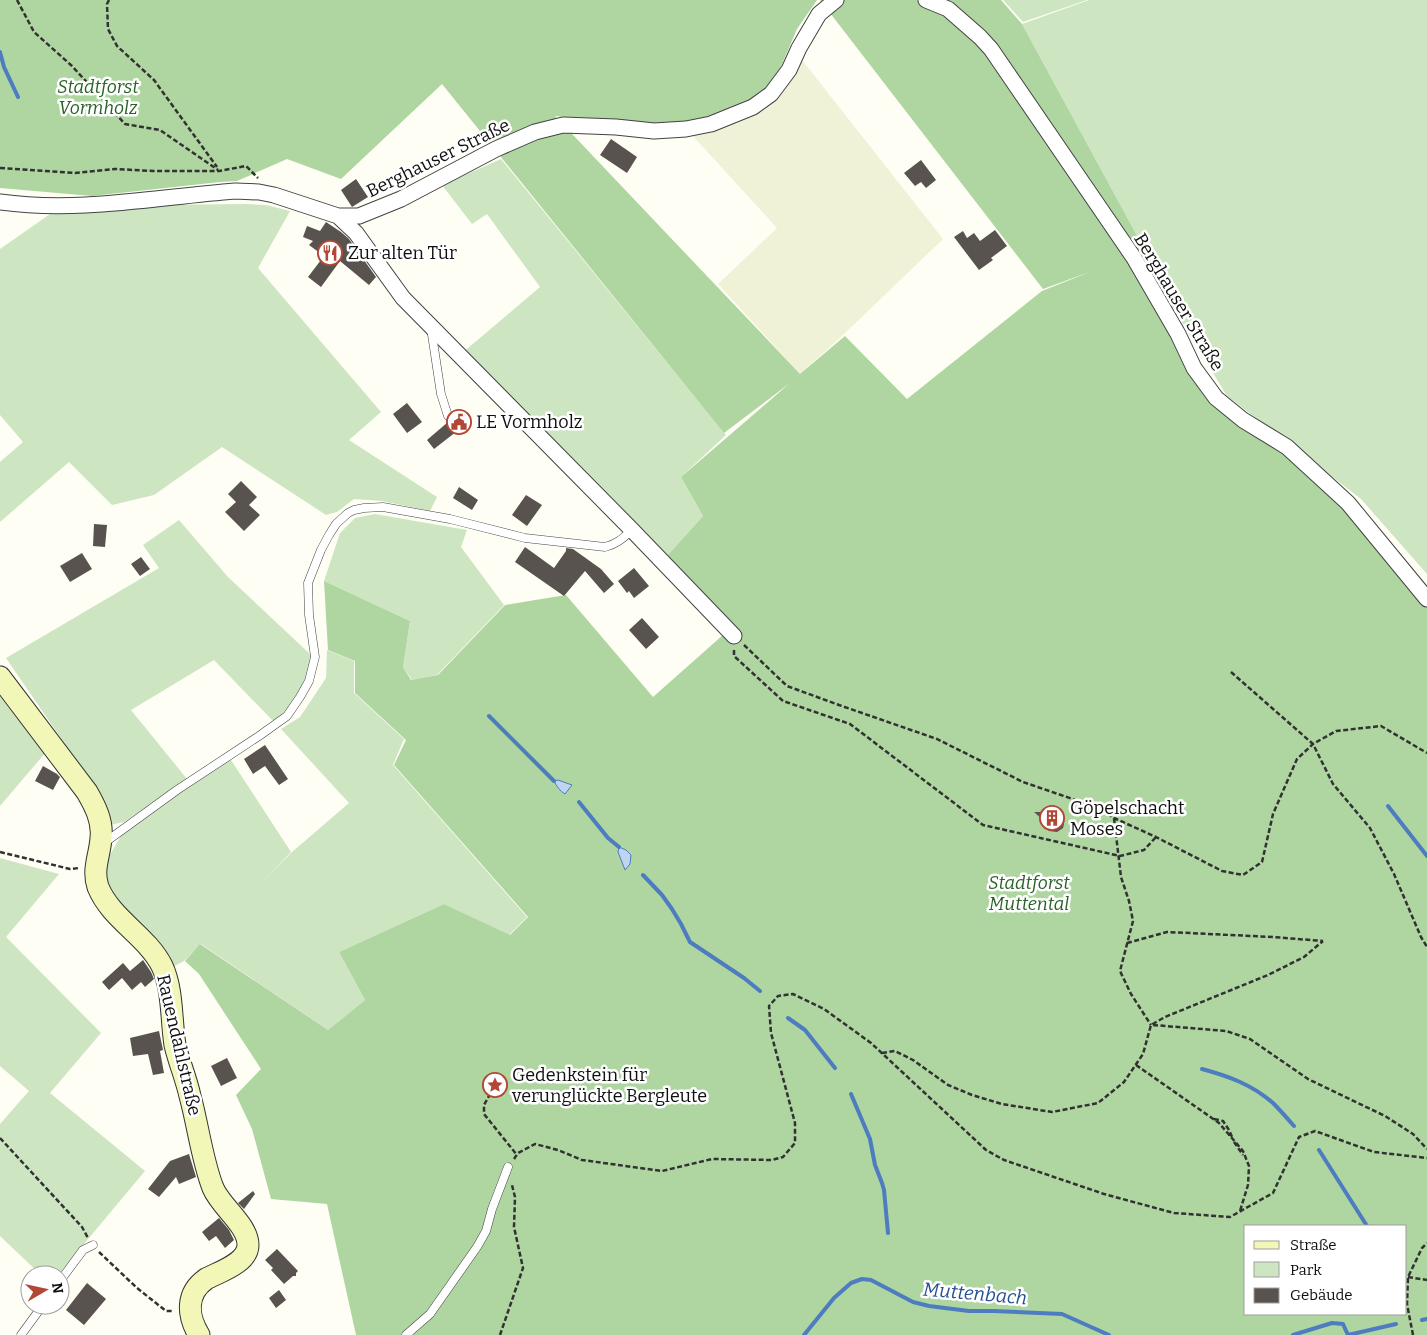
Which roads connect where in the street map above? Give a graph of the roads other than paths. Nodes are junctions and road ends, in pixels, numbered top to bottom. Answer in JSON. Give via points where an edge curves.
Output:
{"nodes":[{"id":1,"x":836,"y":0,"type":"edge"},
{"id":2,"x":926,"y":0,"type":"edge"},
{"id":3,"x":0,"y":202,"type":"edge"},
{"id":4,"x":338,"y":216,"type":"junction"},
{"id":5,"x":431,"y":326,"type":"junction"},
{"id":6,"x":448,"y":416,"type":"dead end"},
{"id":7,"x":632,"y":530,"type":"junction"},
{"id":8,"x":1427,"y":599,"type":"edge"},
{"id":9,"x":734,"y":636,"type":"road end"},
{"id":10,"x":0,"y":677,"type":"edge"},
{"id":11,"x":100,"y":846,"type":"junction"},
{"id":12,"x":508,"y":1167,"type":"road end"},
{"id":13,"x":93,"y":1245,"type":"dead end"},
{"id":14,"x":70,"y":1268,"type":"edge"},
{"id":15,"x":36,"y":1315,"type":"edge"},
{"id":16,"x":21,"y":1335,"type":"edge"},
{"id":17,"x":199,"y":1335,"type":"edge"},
{"id":18,"x":406,"y":1335,"type":"edge"}],
"edges":[{"from":1,"to":4,"type":"street","name":"Berghauser Straße","via":[[819,14],[789,70],[771,94],[754,107],[711,124],[686,129],[654,131],[563,125],[535,132],[378,209],[359,216]]},
{"from":2,"to":8,"type":"street","name":"Berghauser Straße","via":[[948,9],[991,49],[1134,258],[1194,368],[1216,398],[1243,420],[1287,447],[1348,503]]},
{"from":3,"to":4,"type":"street","name":"Berghauser Straße","via":[[51,206],[95,204],[235,191],[274,195]]},
{"from":4,"to":5,"type":"street","via":[[356,233],[403,298]]},
{"from":5,"to":6,"type":"lane","via":[[441,394]]},
{"from":5,"to":7,"type":"street"},
{"from":7,"to":9,"type":"street"},
{"from":7,"to":11,"type":"lane","via":[[622,540],[605,547],[525,538],[450,519],[383,507],[348,513],[329,535],[308,582],[315,657],[310,681],[287,716]]},
{"from":10,"to":11,"type":"street","name":"Rauendahlstraße","via":[[87,792],[101,827]]},
{"from":11,"to":17,"type":"street","name":"Rauendahlstraße","via":[[95,867],[98,887],[113,910],[150,949],[163,970],[176,1046],[209,1176],[219,1199],[247,1237],[247,1250],[242,1260],[206,1279],[192,1295],[190,1312]]},
{"from":12,"to":18,"type":"lane","via":[[486,1231],[477,1247],[430,1314]]},
{"from":13,"to":14,"type":"lane","via":[[83,1250]]},
{"from":15,"to":16,"type":"lane"}]}
